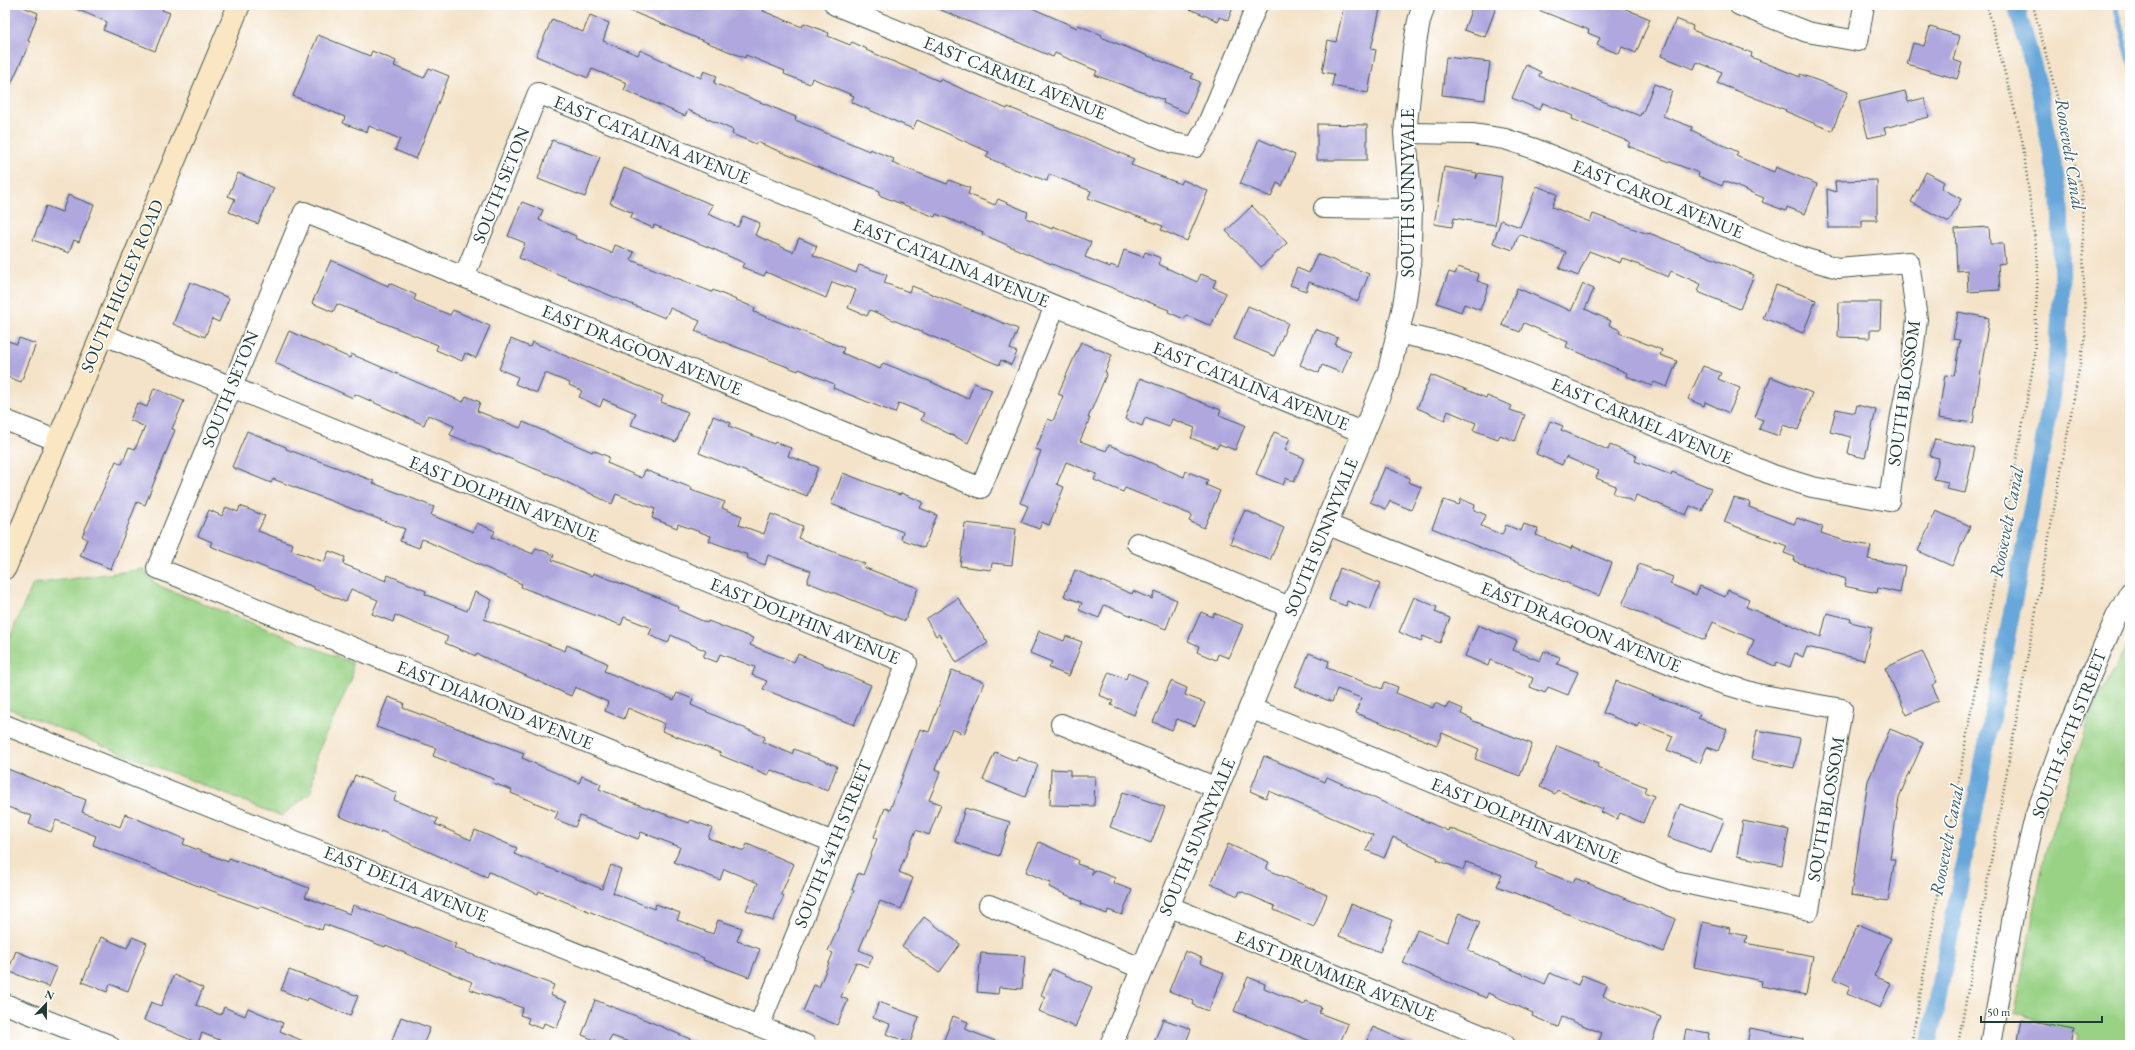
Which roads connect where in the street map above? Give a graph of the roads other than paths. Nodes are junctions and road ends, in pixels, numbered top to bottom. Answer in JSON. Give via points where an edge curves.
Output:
{"nodes":[{"id":1,"x":239,"y":5,"type":"edge"},
{"id":2,"x":835,"y":5,"type":"edge"},
{"id":3,"x":1257,"y":5,"type":"edge"},
{"id":4,"x":1424,"y":5,"type":"edge"},
{"id":5,"x":1739,"y":5,"type":"edge"},
{"id":6,"x":1864,"y":5,"type":"edge"},
{"id":7,"x":538,"y":93,"type":"joint"},
{"id":8,"x":1405,"y":133,"type":"junction"},
{"id":9,"x":1324,"y":208,"type":"dead end"},
{"id":10,"x":1411,"y":208,"type":"junction"},
{"id":11,"x":304,"y":212,"type":"joint"},
{"id":12,"x":1909,"y":262,"type":"joint"},
{"id":13,"x":464,"y":277,"type":"junction"},
{"id":14,"x":1055,"y":306,"type":"junction"},
{"id":15,"x":1397,"y":333,"type":"junction"},
{"id":16,"x":102,"y":334,"type":"junction"},
{"id":17,"x":231,"y":388,"type":"junction"},
{"id":18,"x":5,"y":420,"type":"edge"},
{"id":19,"x":1364,"y":433,"type":"junction"},
{"id":20,"x":58,"y":441,"type":"junction"},
{"id":21,"x":1889,"y":501,"type":"joint"},
{"id":22,"x":1326,"y":524,"type":"junction"},
{"id":23,"x":1137,"y":544,"type":"dead end"},
{"id":24,"x":5,"y":568,"type":"edge"},
{"id":25,"x":157,"y":568,"type":"joint"},
{"id":26,"x":2130,"y":592,"type":"edge"},
{"id":27,"x":1292,"y":608,"type":"junction"},
{"id":28,"x":907,"y":663,"type":"joint"},
{"id":29,"x":1250,"y":708,"type":"junction"},
{"id":30,"x":1842,"y":709,"type":"joint"},
{"id":31,"x":1062,"y":724,"type":"dead end"},
{"id":32,"x":5,"y":725,"type":"edge"},
{"id":33,"x":1218,"y":788,"type":"junction"},
{"id":34,"x":833,"y":842,"type":"junction"},
{"id":35,"x":989,"y":905,"type":"dead end"},
{"id":36,"x":1168,"y":906,"type":"junction"},
{"id":37,"x":1809,"y":910,"type":"joint"},
{"id":38,"x":1143,"y":969,"type":"junction"},
{"id":39,"x":5,"y":1004,"type":"edge"},
{"id":40,"x":759,"y":1026,"type":"junction"},
{"id":41,"x":109,"y":1045,"type":"edge"},
{"id":42,"x":806,"y":1045,"type":"edge"},
{"id":43,"x":1111,"y":1045,"type":"edge"},
{"id":44,"x":1504,"y":1045,"type":"edge"},
{"id":45,"x":1990,"y":1045,"type":"edge"}],
"edges":[{"from":1,"to":16,"type":"main road","name":"SOUTH HIGLEY ROAD"},
{"from":2,"to":3,"type":"street","name":"EAST CARMEL AVENUE","via":[[1173,144],[1195,147],[1206,128]]},
{"from":4,"to":8,"type":"street","name":"SOUTH SUNNYVALE","via":[[1414,48]]},
{"from":5,"to":6,"type":"street","via":[[1807,32],[1858,41]]},
{"from":7,"to":13,"type":"street","name":"SOUTH SETON"},
{"from":7,"to":14,"type":"street","name":"EAST CATALINA AVENUE"},
{"from":8,"to":10,"type":"street","name":"SOUTH SUNNYVALE"},
{"from":8,"to":12,"type":"street","name":"EAST CAROL AVENUE","via":[[1472,134],[1505,139],[1800,257],[1838,268]]},
{"from":9,"to":10,"type":"street"},
{"from":10,"to":15,"type":"street","name":"SOUTH SUNNYVALE","via":[[1409,272]]},
{"from":11,"to":13,"type":"street","name":"EAST DRAGOON AVENUE"},
{"from":11,"to":17,"type":"street","name":"SOUTH SETON"},
{"from":12,"to":21,"type":"street","name":"SOUTH BLOSSOM","via":[[1917,319]]},
{"from":13,"to":14,"type":"street","name":"EAST DRAGOON AVENUE","via":[[981,488]]},
{"from":14,"to":19,"type":"street","name":"EAST CATALINA AVENUE"},
{"from":15,"to":19,"type":"street","name":"SOUTH SUNNYVALE","via":[[1388,371]]},
{"from":15,"to":21,"type":"street","name":"EAST CARMEL AVENUE","via":[[1448,344],[1486,356],[1773,475],[1812,487]]},
{"from":16,"to":17,"type":"street","name":"EAST DOLPHIN AVENUE"},
{"from":16,"to":20,"type":"main road","name":"SOUTH HIGLEY ROAD"},
{"from":17,"to":25,"type":"street","name":"SOUTH SETON"},
{"from":17,"to":28,"type":"street","name":"EAST DOLPHIN AVENUE"},
{"from":18,"to":20,"type":"street"},
{"from":19,"to":22,"type":"street","name":"SOUTH SUNNYVALE"},
{"from":20,"to":24,"type":"main road","name":"SOUTH HIGLEY ROAD"},
{"from":22,"to":27,"type":"street","name":"SOUTH SUNNYVALE"},
{"from":22,"to":30,"type":"street","name":"EAST DRAGOON AVENUE","via":[[1708,678],[1757,694]]},
{"from":23,"to":27,"type":"street"},
{"from":25,"to":34,"type":"street","name":"EAST DIAMOND AVENUE"},
{"from":26,"to":45,"type":"street","name":"SOUTH 56TH STREET","via":[[2116,617],[2063,739],[2035,817],[2018,888]]},
{"from":27,"to":29,"type":"street","name":"SOUTH SUNNYVALE"},
{"from":28,"to":34,"type":"street","name":"SOUTH 54TH STREET"},
{"from":29,"to":33,"type":"street","name":"SOUTH SUNNYVALE"},
{"from":29,"to":37,"type":"street","name":"EAST DOLPHIN AVENUE","via":[[1675,881]]},
{"from":30,"to":37,"type":"street","name":"SOUTH BLOSSOM"},
{"from":31,"to":33,"type":"street"},
{"from":32,"to":40,"type":"street","name":"EAST DELTA AVENUE"},
{"from":33,"to":36,"type":"street","name":"SOUTH SUNNYVALE"},
{"from":34,"to":40,"type":"street","name":"SOUTH 54TH STREET"},
{"from":35,"to":38,"type":"street"},
{"from":36,"to":38,"type":"street","name":"SOUTH SUNNYVALE"},
{"from":36,"to":44,"type":"street","name":"EAST DRUMMER AVENUE"},
{"from":38,"to":43,"type":"street","name":"SOUTH SUNNYVALE"},
{"from":39,"to":41,"type":"street"},
{"from":40,"to":42,"type":"street","name":"EAST DELTA AVENUE"}]}
